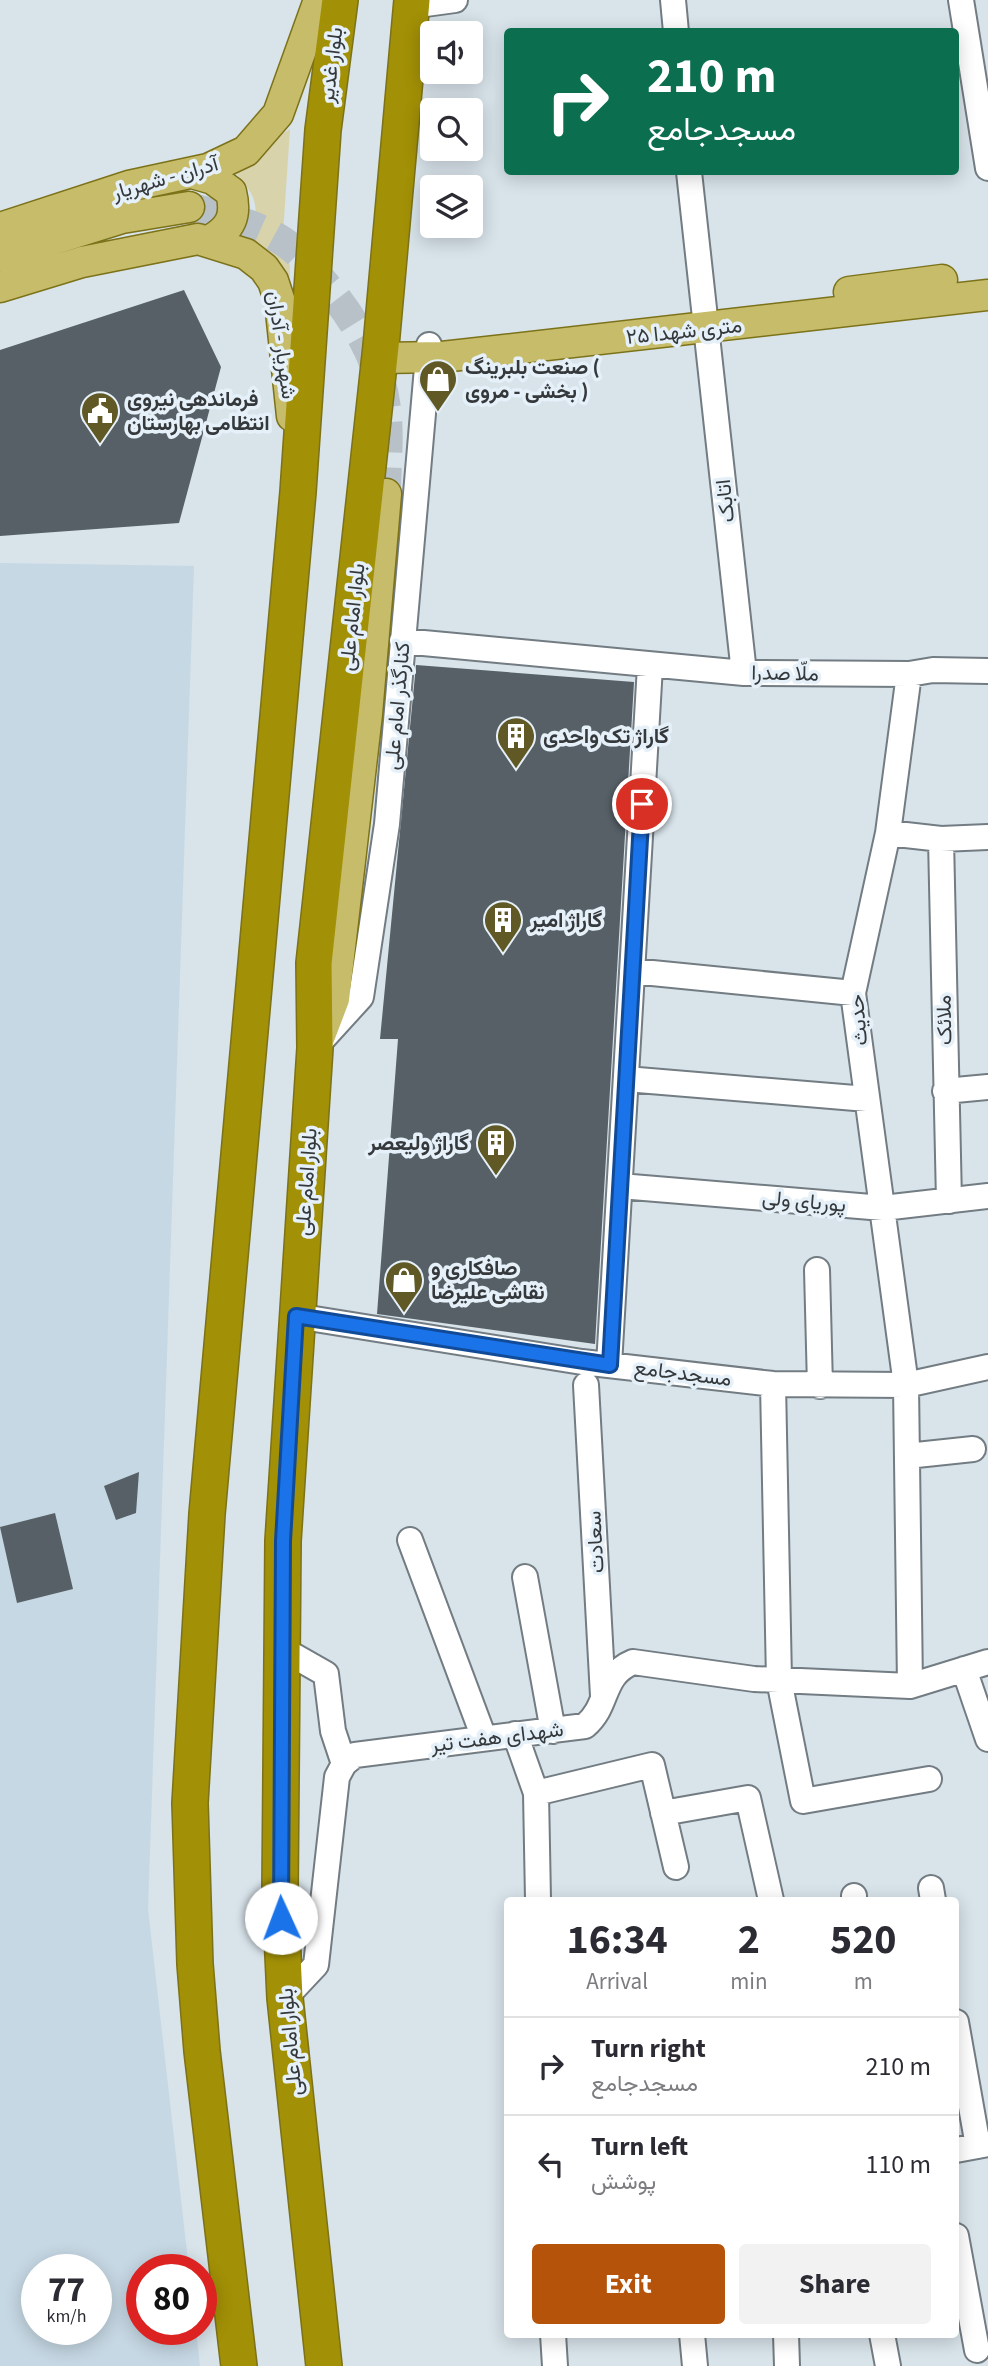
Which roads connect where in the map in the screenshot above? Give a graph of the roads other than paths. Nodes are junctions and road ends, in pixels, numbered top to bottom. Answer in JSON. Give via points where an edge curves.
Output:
{"nodes":[{"id":1,"x":319,"y":0,"type":"edge"},
{"id":2,"x":340,"y":0,"type":"edge"},
{"id":3,"x":456,"y":0,"type":"edge"},
{"id":4,"x":673,"y":0,"type":"edge"},
{"id":5,"x":961,"y":0,"type":"edge"},
{"id":6,"x":412,"y":3,"type":"edge"},
{"id":7,"x":676,"y":28,"type":"edge"},
{"id":8,"x":982,"y":97,"type":"edge"},
{"id":9,"x":988,"y":168,"type":"edge"},
{"id":10,"x":192,"y":173,"type":"junction"},
{"id":11,"x":689,"y":175,"type":"edge"},
{"id":12,"x":189,"y":207,"type":"tunnel mouth"},
{"id":13,"x":0,"y":228,"type":"edge"},
{"id":14,"x":209,"y":242,"type":"junction"},
{"id":15,"x":0,"y":256,"type":"edge"},
{"id":16,"x":988,"y":275,"type":"edge"},
{"id":17,"x":0,"y":287,"type":"edge"},
{"id":18,"x":988,"y":295,"type":"edge"},
{"id":19,"x":704,"y":321,"type":"junction"},
{"id":20,"x":429,"y":351,"type":"junction"},
{"id":21,"x":381,"y":352,"type":"junction"},
{"id":22,"x":298,"y":492,"type":"junction"},
{"id":23,"x":386,"y":494,"type":"tunnel mouth"},
{"id":24,"x":402,"y":641,"type":"junction"},
{"id":25,"x":650,"y":666,"type":"junction"},
{"id":26,"x":988,"y":671,"type":"edge"},
{"id":27,"x":744,"y":673,"type":"junction"},
{"id":28,"x":909,"y":674,"type":"junction"},
{"id":29,"x":888,"y":833,"type":"junction"},
{"id":30,"x":988,"y":837,"type":"edge"},
{"id":31,"x":941,"y":839,"type":"junction"},
{"id":32,"x":632,"y":971,"type":"junction"},
{"id":33,"x":853,"y":993,"type":"junction"},
{"id":34,"x":315,"y":1048,"type":"junction"},
{"id":35,"x":626,"y":1079,"type":"junction"},
{"id":36,"x":988,"y":1087,"type":"edge"},
{"id":37,"x":945,"y":1091,"type":"junction"},
{"id":38,"x":867,"y":1099,"type":"junction"},
{"id":39,"x":620,"y":1186,"type":"junction"},
{"id":40,"x":988,"y":1196,"type":"edge"},
{"id":41,"x":949,"y":1201,"type":"junction"},
{"id":42,"x":883,"y":1208,"type":"junction"},
{"id":43,"x":817,"y":1270,"type":"dead end"},
{"id":44,"x":296,"y":1316,"type":"junction"},
{"id":45,"x":610,"y":1365,"type":"junction"},
{"id":46,"x":988,"y":1367,"type":"edge"},
{"id":47,"x":773,"y":1384,"type":"junction"},
{"id":48,"x":586,"y":1385,"type":"dead end"},
{"id":49,"x":906,"y":1385,"type":"junction"},
{"id":50,"x":820,"y":1386,"type":"junction"},
{"id":51,"x":973,"y":1449,"type":"dead end"},
{"id":52,"x":907,"y":1456,"type":"junction"},
{"id":53,"x":410,"y":1540,"type":"dead end"},
{"id":54,"x":525,"y":1577,"type":"dead end"},
{"id":55,"x":282,"y":1648,"type":"junction"},
{"id":56,"x":988,"y":1662,"type":"edge"},
{"id":57,"x":964,"y":1669,"type":"junction"},
{"id":58,"x":779,"y":1680,"type":"junction"},
{"id":59,"x":910,"y":1686,"type":"junction"},
{"id":60,"x":603,"y":1698,"type":"junction"},
{"id":61,"x":554,"y":1731,"type":"junction"},
{"id":62,"x":515,"y":1734,"type":"junction"},
{"id":63,"x":484,"y":1738,"type":"junction"},
{"id":64,"x":988,"y":1739,"type":"edge"},
{"id":65,"x":344,"y":1764,"type":"junction"},
{"id":66,"x":929,"y":1779,"type":"dead end"},
{"id":67,"x":536,"y":1793,"type":"junction"},
{"id":68,"x":663,"y":1813,"type":"junction"},
{"id":69,"x":676,"y":1867,"type":"dead end"},
{"id":70,"x":538,"y":1897,"type":"edge"},
{"id":71,"x":770,"y":1897,"type":"edge"},
{"id":72,"x":285,"y":1997,"type":"junction"},
{"id":73,"x":959,"y":2043,"type":"edge"},
{"id":74,"x":974,"y":2146,"type":"edge"},
{"id":75,"x":301,"y":2153,"type":"junction"},
{"id":76,"x":959,"y":2252,"type":"edge"},
{"id":77,"x":553,"y":2338,"type":"edge"},
{"id":78,"x":692,"y":2338,"type":"edge"},
{"id":79,"x":786,"y":2338,"type":"edge"},
{"id":80,"x":883,"y":2338,"type":"edge"},
{"id":81,"x":977,"y":2350,"type":"dead end"},
{"id":82,"x":239,"y":2366,"type":"edge"},
{"id":83,"x":304,"y":2366,"type":"edge"},
{"id":84,"x":324,"y":2366,"type":"edge"},
{"id":85,"x":555,"y":2366,"type":"edge"},
{"id":86,"x":695,"y":2366,"type":"edge"},
{"id":87,"x":787,"y":2366,"type":"edge"},
{"id":88,"x":888,"y":2366,"type":"edge"}],
"edges":[{"from":1,"to":10,"type":"main road","name":"آدران - شهریار","via":[[278,114],[246,151]]},
{"from":2,"to":22,"type":"highway","name":"بلوار غدیر","via":[[323,130]]},
{"from":3,"to":6,"type":"street"},
{"from":4,"to":7,"type":"street"},
{"from":5,"to":8,"type":"street"},
{"from":6,"to":21,"type":"highway","name":"بلوار امام علی"},
{"from":8,"to":9,"type":"street"},
{"from":10,"to":13,"type":"main road","name":"آدران - شهریار","via":[[130,186]]},
{"from":10,"to":14,"type":"main road","via":[[213,179],[231,192],[234,215],[230,226]]},
{"from":11,"to":19,"type":"street","name":"اتابک"},
{"from":12,"to":15,"type":"main road","via":[[122,218]]},
{"from":14,"to":17,"type":"main road","name":"شهریار - آدران","via":[[198,239],[157,245]]},
{"from":14,"to":22,"type":"main road","name":"شهریار - آدران","via":[[246,254],[273,281],[288,367]]},
{"from":16,"to":19,"type":"main road","name":"۲۵ متری شهدا","via":[[892,286]]},
{"from":18,"to":19,"type":"main road","name":"۲۵ متری شهدا"},
{"from":19,"to":20,"type":"main road","name":"۲۵ متری شهدا"},
{"from":19,"to":27,"type":"street","name":"اتابک"},
{"from":20,"to":21,"type":"main road","name":"۲۵ متری شهدا"},
{"from":20,"to":24,"type":"street","name":"کنارگذر امام علی"},
{"from":21,"to":34,"type":"highway","name":"بلوار امام علی","via":[[314,963]]},
{"from":22,"to":82,"type":"highway","via":[[206,1514],[190,1803],[202,2052]]},
{"from":23,"to":34,"type":"main road","via":[[367,714],[334,999]]},
{"from":24,"to":25,"type":"street","name":"ملّا صدرا"},
{"from":24,"to":34,"type":"street","name":"کنارگذر امام علی","via":[[387,824],[361,998]]},
{"from":25,"to":27,"type":"street","name":"ملّا صدرا"},
{"from":25,"to":32,"type":"street"},
{"from":26,"to":28,"type":"street","name":"ملّا صدرا"},
{"from":27,"to":28,"type":"street","name":"ملّا صدرا"},
{"from":28,"to":29,"type":"street"},
{"from":29,"to":31,"type":"street"},
{"from":29,"to":33,"type":"street","name":"حدیث"},
{"from":30,"to":31,"type":"street"},
{"from":31,"to":37,"type":"street","name":"ملائک"},
{"from":32,"to":33,"type":"street"},
{"from":32,"to":35,"type":"street"},
{"from":33,"to":38,"type":"street","name":"حدیث"},
{"from":34,"to":44,"type":"highway","name":"بلوار امام علی"},
{"from":35,"to":38,"type":"street"},
{"from":35,"to":39,"type":"street"},
{"from":36,"to":37,"type":"street"},
{"from":37,"to":41,"type":"street","name":"ملائک"},
{"from":38,"to":42,"type":"street","name":"حدیث"},
{"from":39,"to":42,"type":"street","name":"پوریای ولی"},
{"from":39,"to":45,"type":"street"},
{"from":40,"to":41,"type":"street","name":"پوریای ولی"},
{"from":41,"to":42,"type":"street","name":"پوریای ولی"},
{"from":42,"to":49,"type":"street","name":"حدیث"},
{"from":43,"to":50,"type":"street"},
{"from":44,"to":45,"type":"street","name":"مسجدجامع"},
{"from":44,"to":55,"type":"highway","name":"بلوار امام علی","via":[[283,1541]]},
{"from":45,"to":47,"type":"street","name":"مسجدجامع"},
{"from":46,"to":49,"type":"street","name":"مسجدجامع"},
{"from":47,"to":50,"type":"street","name":"مسجدجامع"},
{"from":47,"to":58,"type":"street"},
{"from":48,"to":60,"type":"street","name":"سعادت"},
{"from":49,"to":50,"type":"street","name":"مسجدجامع"},
{"from":49,"to":52,"type":"street","name":"حدیث"},
{"from":51,"to":52,"type":"street"},
{"from":52,"to":59,"type":"street","name":"حدیث"},
{"from":53,"to":63,"type":"street"},
{"from":54,"to":61,"type":"street"},
{"from":55,"to":65,"type":"street","via":[[326,1674],[333,1731]]},
{"from":55,"to":72,"type":"highway","name":"بلوار امام علی","via":[[280,1891]]},
{"from":56,"to":57,"type":"street","name":"شهدای هفت تیر"},
{"from":57,"to":59,"type":"street","name":"شهدای هفت تیر"},
{"from":57,"to":64,"type":"street"},
{"from":58,"to":59,"type":"street","name":"شهدای هفت تیر"},
{"from":58,"to":60,"type":"street","name":"شهدای هفت تیر","via":[[634,1662],[619,1668]]},
{"from":58,"to":66,"type":"street","via":[[803,1801]]},
{"from":60,"to":61,"type":"street","name":"شهدای هفت تیر","via":[[596,1717],[585,1726]]},
{"from":61,"to":62,"type":"street","name":"شهدای هفت تیر"},
{"from":62,"to":63,"type":"street","name":"شهدای هفت تیر"},
{"from":62,"to":67,"type":"street"},
{"from":63,"to":65,"type":"street","name":"شهدای هفت تیر","via":[[355,1755]]},
{"from":65,"to":72,"type":"street","via":[[337,1777],[316,1965]]},
{"from":67,"to":68,"type":"street","via":[[652,1765]]},
{"from":67,"to":70,"type":"street"},
{"from":68,"to":69,"type":"street"},
{"from":68,"to":71,"type":"street","via":[[748,1798]]},
{"from":72,"to":75,"type":"highway","name":"بلوار امام علی"},
{"from":73,"to":74,"type":"street"},
{"from":75,"to":83,"type":"highway","via":[[296,2236]]},
{"from":75,"to":84,"type":"highway","name":"بلوار امام علی"},
{"from":76,"to":81,"type":"street"},
{"from":77,"to":85,"type":"street"},
{"from":78,"to":86,"type":"street"},
{"from":79,"to":87,"type":"street"},
{"from":80,"to":88,"type":"street"}]}
